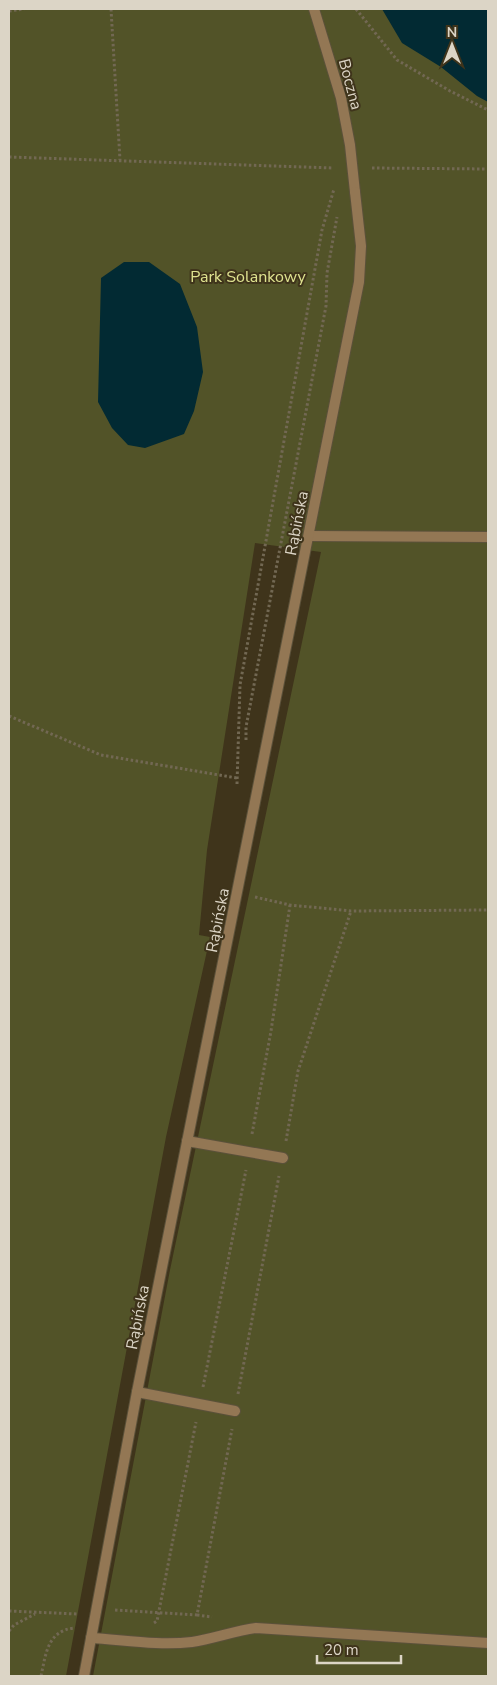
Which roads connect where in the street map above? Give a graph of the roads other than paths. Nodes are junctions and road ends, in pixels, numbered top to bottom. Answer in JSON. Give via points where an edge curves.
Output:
{"nodes":[{"id":1,"x":314,"y":9,"type":"edge"},
{"id":2,"x":352,"y":168,"type":"joint"},
{"id":3,"x":309,"y":536,"type":"junction"},
{"id":4,"x":488,"y":537,"type":"edge"},
{"id":5,"x":187,"y":1141,"type":"junction"},
{"id":6,"x":282,"y":1158,"type":"road end"},
{"id":7,"x":137,"y":1392,"type":"junction"},
{"id":8,"x":235,"y":1411,"type":"road end"},
{"id":9,"x":91,"y":1638,"type":"junction"},
{"id":10,"x":488,"y":1643,"type":"edge"},
{"id":11,"x":84,"y":1676,"type":"edge"}],
"edges":[{"from":1,"to":2,"type":"street","name":"Boczna","via":[[341,98]]},
{"from":2,"to":3,"type":"street","name":"Rąbińska","via":[[361,246],[359,282]]},
{"from":3,"to":4,"type":"street"},
{"from":3,"to":5,"type":"street","name":"Rąbińska"},
{"from":5,"to":6,"type":"street"},
{"from":5,"to":7,"type":"street","name":"Rąbińska"},
{"from":7,"to":8,"type":"street"},
{"from":7,"to":9,"type":"street","name":"Rąbińska"},
{"from":9,"to":10,"type":"street","via":[[193,1642],[256,1628]]},
{"from":9,"to":11,"type":"street","name":"Rąbińska"}]}
